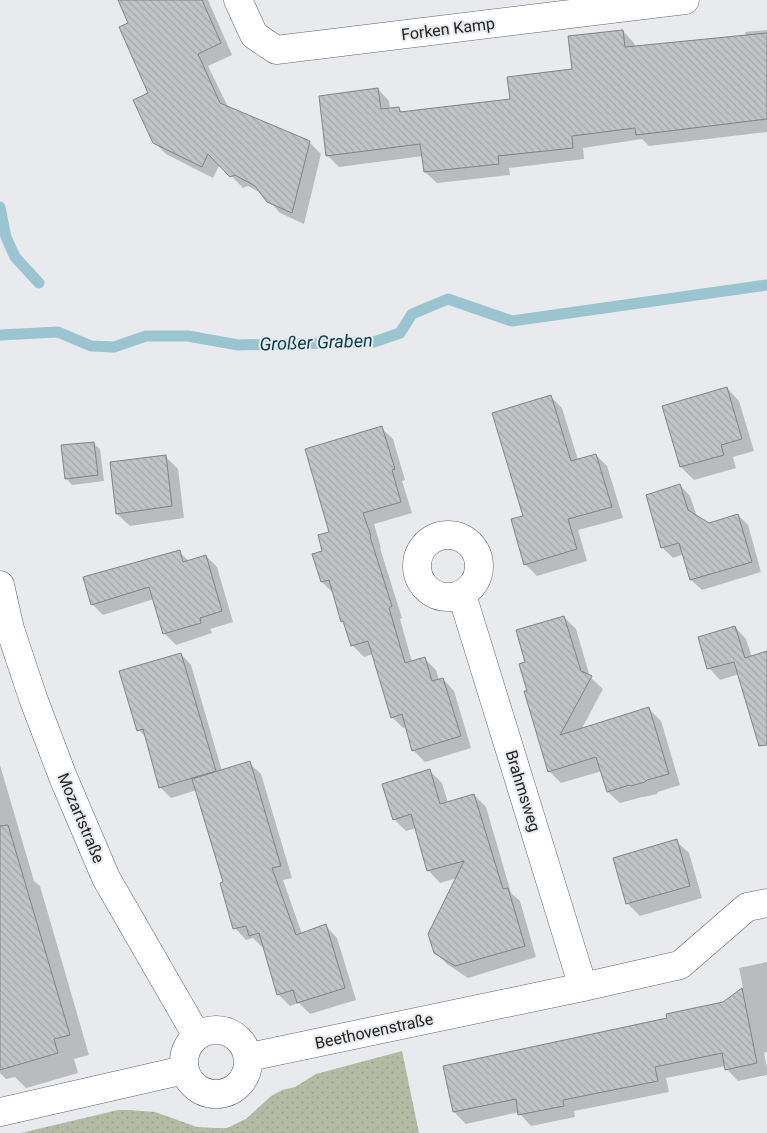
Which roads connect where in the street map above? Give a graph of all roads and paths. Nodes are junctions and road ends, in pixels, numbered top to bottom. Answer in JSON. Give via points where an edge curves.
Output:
{"nodes":[{"id":1,"x":238,"y":0,"type":"edge"},
{"id":2,"x":685,"y":0,"type":"edge"},
{"id":3,"x":0,"y":585,"type":"edge"},
{"id":4,"x":462,"y":595,"type":"dead end"},
{"id":5,"x":767,"y":903,"type":"edge"},
{"id":6,"x":583,"y":987,"type":"junction"},
{"id":7,"x":196,"y":1036,"type":"junction"},
{"id":8,"x":249,"y":1057,"type":"junction"},
{"id":9,"x":184,"y":1070,"type":"junction"},
{"id":10,"x":0,"y":1112,"type":"edge"}],
"edges":[{"from":1,"to":2,"type":"street","name":"Forken Kamp","via":[[254,35],[276,50]]},
{"from":3,"to":7,"type":"street","name":"Mozartstraße","via":[[10,629],[33,698],[106,878]]},
{"from":4,"to":6,"type":"street","name":"Brahmsweg"},
{"from":5,"to":6,"type":"street","name":"Beethovenstraße","via":[[747,907],[680,965]]},
{"from":6,"to":8,"type":"street","name":"Beethovenstraße"},
{"from":7,"to":8,"type":"street","via":[[218,1029],[228,1032],[238,1037]]},
{"from":7,"to":9,"type":"street","via":[[184,1057]]},
{"from":8,"to":9,"type":"street","via":[[249,1068],[238,1087],[217,1095],[196,1088]]},
{"from":9,"to":10,"type":"street"}]}
